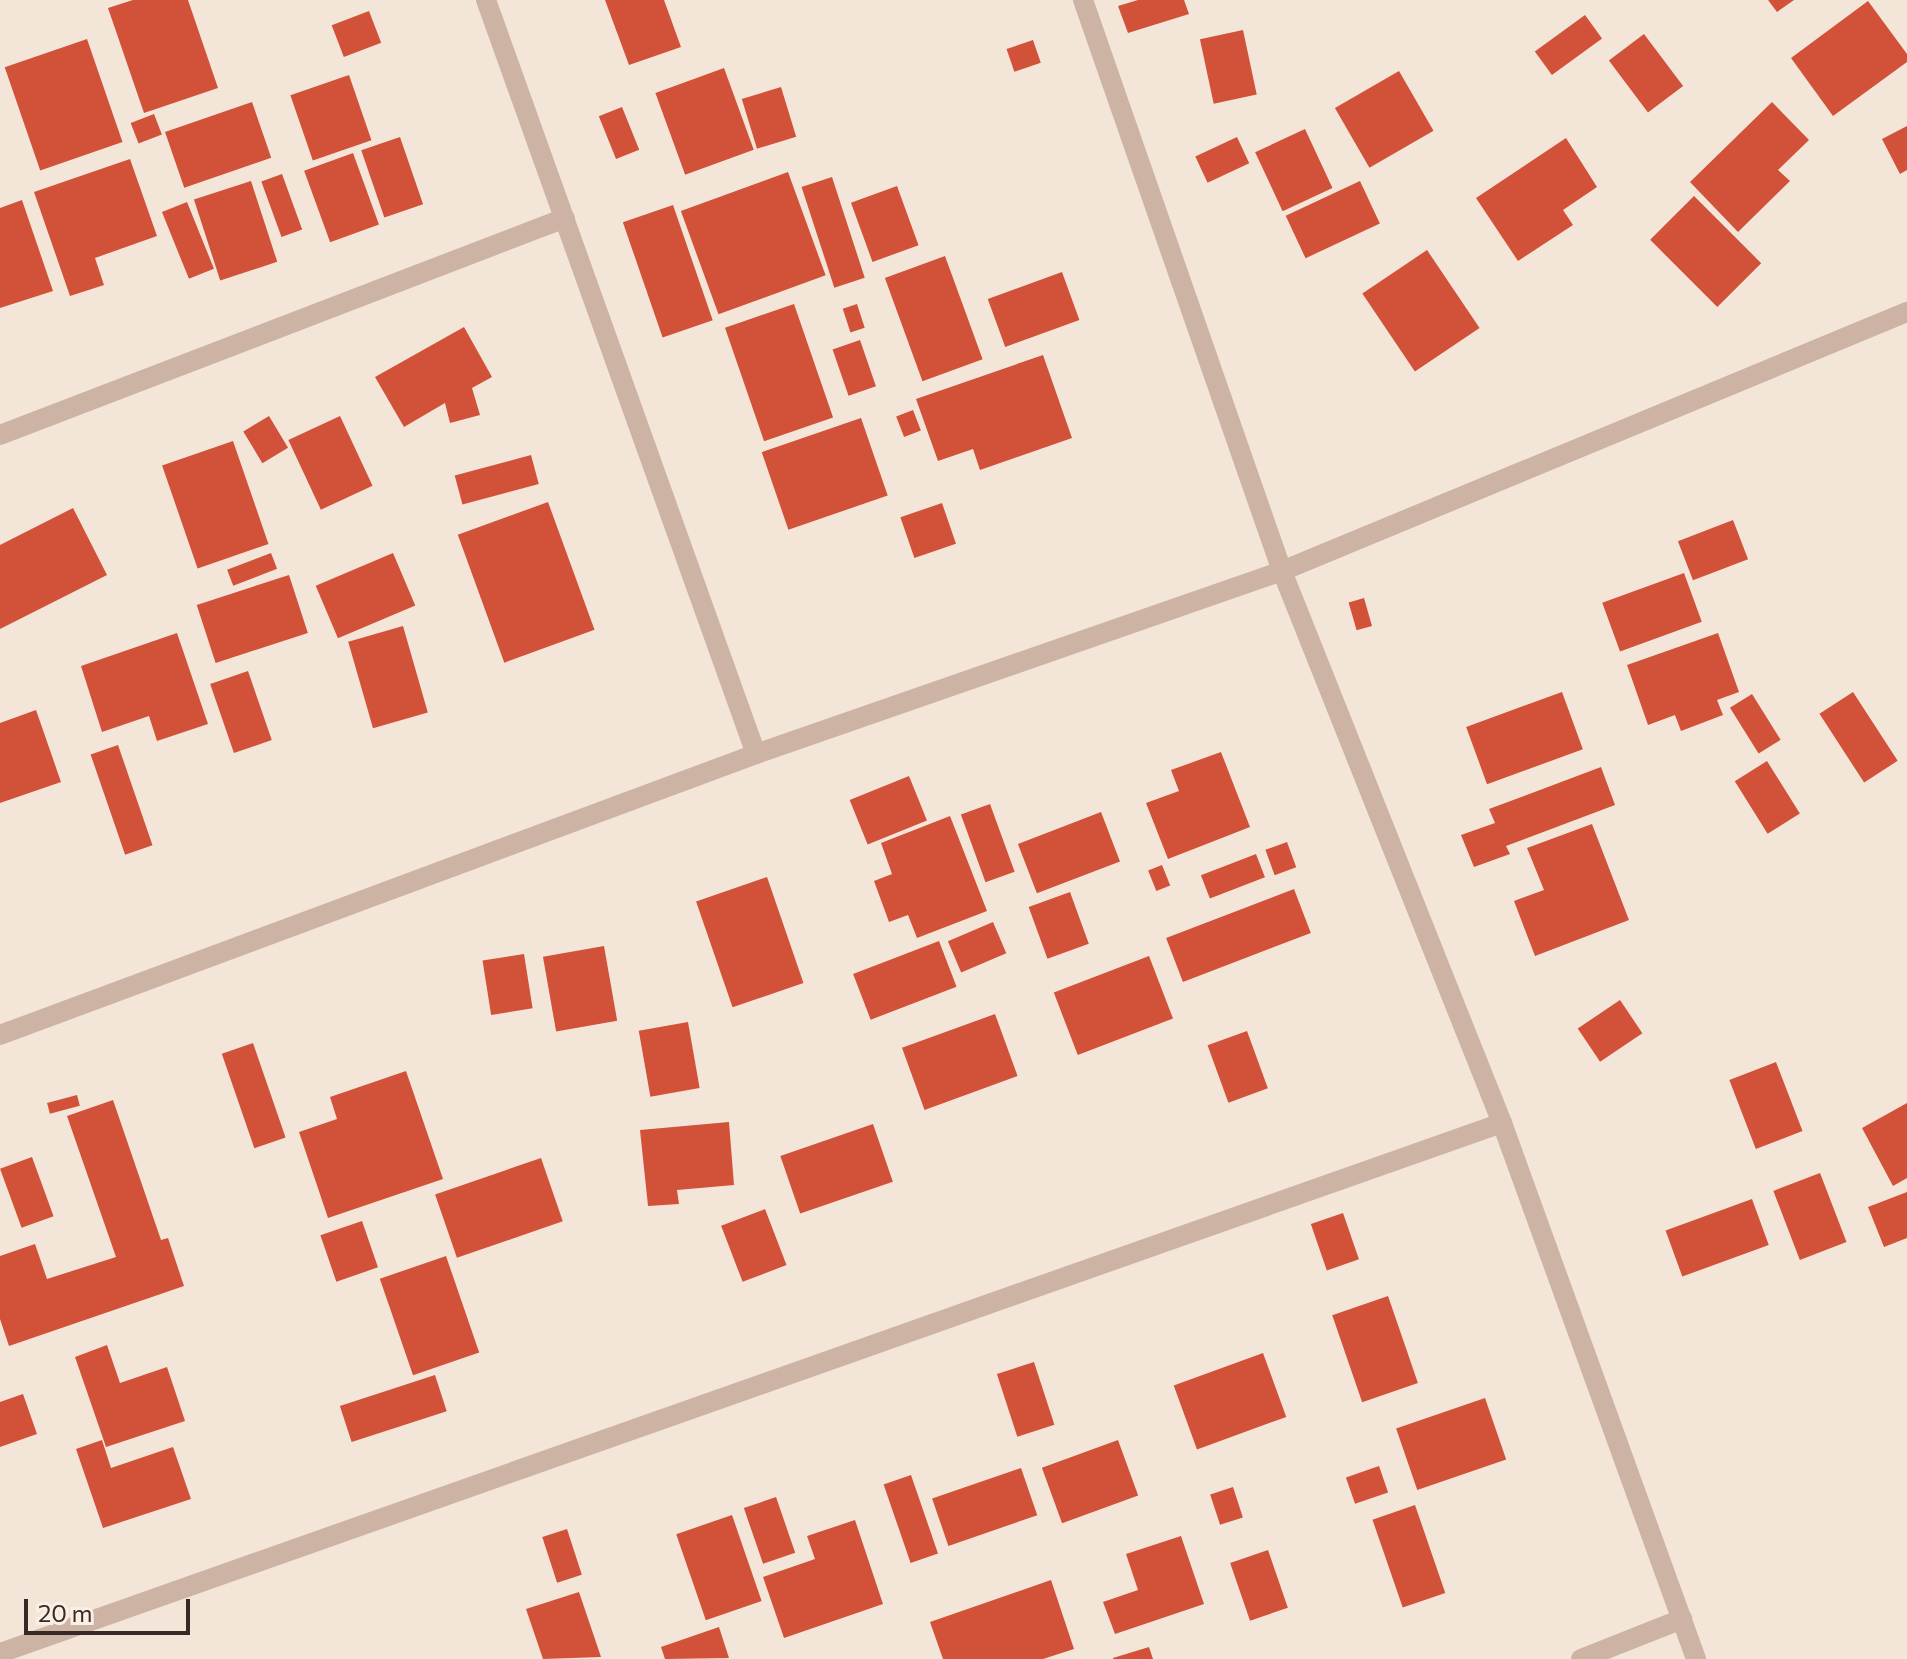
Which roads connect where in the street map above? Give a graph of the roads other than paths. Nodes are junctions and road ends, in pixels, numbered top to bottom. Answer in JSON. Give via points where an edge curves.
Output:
{"nodes":[{"id":1,"x":486,"y":0,"type":"edge"},
{"id":2,"x":1083,"y":0,"type":"edge"},
{"id":3,"x":565,"y":218,"type":"junction"},
{"id":4,"x":1907,"y":312,"type":"edge"},
{"id":5,"x":0,"y":435,"type":"edge"},
{"id":6,"x":1282,"y":571,"type":"junction"},
{"id":7,"x":756,"y":754,"type":"junction"},
{"id":8,"x":0,"y":1035,"type":"edge"},
{"id":9,"x":1502,"y":1123,"type":"junction"},
{"id":10,"x":1682,"y":1619,"type":"junction"},
{"id":11,"x":0,"y":1653,"type":"edge"},
{"id":12,"x":1581,"y":1659,"type":"edge"},
{"id":13,"x":1696,"y":1659,"type":"edge"}],
"edges":[{"from":1,"to":3,"type":"street"},
{"from":2,"to":6,"type":"street"},
{"from":3,"to":5,"type":"street"},
{"from":3,"to":7,"type":"street"},
{"from":4,"to":6,"type":"street"},
{"from":6,"to":7,"type":"street"},
{"from":6,"to":9,"type":"street"},
{"from":7,"to":8,"type":"street"},
{"from":9,"to":10,"type":"street"},
{"from":9,"to":11,"type":"street"},
{"from":10,"to":12,"type":"street"},
{"from":10,"to":13,"type":"street"}]}
